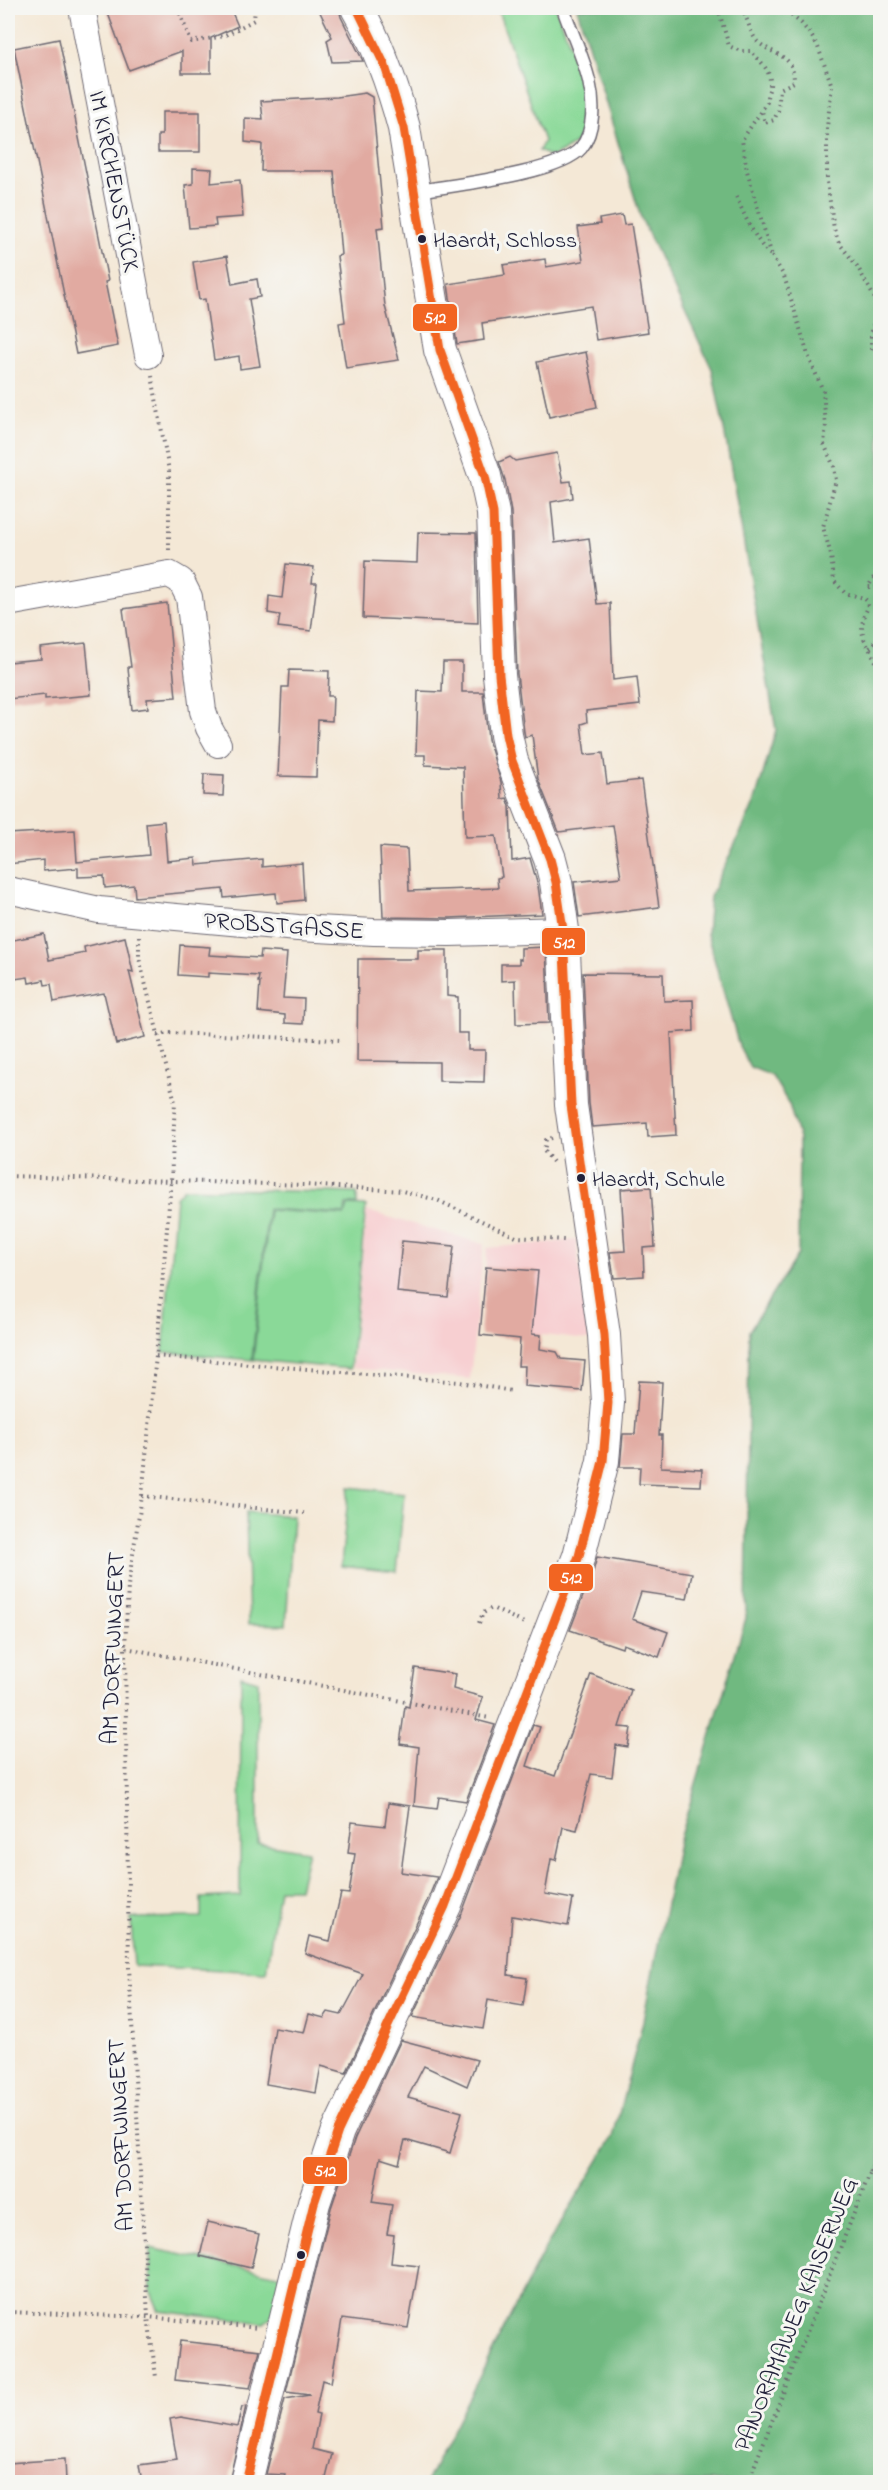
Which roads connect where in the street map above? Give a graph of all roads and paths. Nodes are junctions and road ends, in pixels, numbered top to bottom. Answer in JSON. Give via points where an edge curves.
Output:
{"nodes":[{"id":1,"x":82,"y":8,"type":"edge"},
{"id":2,"x":178,"y":8,"type":"edge"},
{"id":3,"x":255,"y":8,"type":"edge"},
{"id":4,"x":357,"y":8,"type":"edge"},
{"id":5,"x":563,"y":8,"type":"edge"},
{"id":6,"x":718,"y":8,"type":"edge"},
{"id":7,"x":742,"y":8,"type":"edge"},
{"id":8,"x":782,"y":8,"type":"edge"},
{"id":9,"x":761,"y":110,"type":"junction"},
{"id":10,"x":414,"y":192,"type":"junction"},
{"id":11,"x":736,"y":196,"type":"dead end"},
{"id":12,"x":772,"y":256,"type":"junction"},
{"id":13,"x":880,"y":307,"type":"edge"},
{"id":14,"x":871,"y":353,"type":"dead end"},
{"id":15,"x":148,"y":355,"type":"joint"},
{"id":16,"x":880,"y":567,"type":"edge"},
{"id":17,"x":169,"y":574,"type":"junction"},
{"id":18,"x":880,"y":587,"type":"edge"},
{"id":19,"x":8,"y":603,"type":"edge"},
{"id":20,"x":880,"y":635,"type":"edge"},
{"id":21,"x":870,"y":648,"type":"junction"},
{"id":22,"x":880,"y":669,"type":"edge"},
{"id":23,"x":218,"y":744,"type":"dead end"},
{"id":24,"x":8,"y":890,"type":"edge"},
{"id":25,"x":139,"y":915,"type":"junction"},
{"id":26,"x":563,"y":930,"type":"junction"},
{"id":27,"x":158,"y":1035,"type":"junction"},
{"id":28,"x":341,"y":1040,"type":"dead end"},
{"id":29,"x":8,"y":1176,"type":"edge"},
{"id":30,"x":171,"y":1182,"type":"junction"},
{"id":31,"x":592,"y":1241,"type":"junction"},
{"id":32,"x":156,"y":1356,"type":"junction"},
{"id":33,"x":512,"y":1391,"type":"dead end"},
{"id":34,"x":142,"y":1496,"type":"junction"},
{"id":35,"x":304,"y":1513,"type":"dead end"},
{"id":36,"x":479,"y":1623,"type":"dead end"},
{"id":37,"x":548,"y":1636,"type":"junction"},
{"id":38,"x":125,"y":1648,"type":"junction"},
{"id":39,"x":514,"y":1723,"type":"junction"},
{"id":40,"x":880,"y":2148,"type":"edge"},
{"id":41,"x":880,"y":2162,"type":"edge"},
{"id":42,"x":869,"y":2175,"type":"junction"},
{"id":43,"x":8,"y":2312,"type":"edge"},
{"id":44,"x":148,"y":2317,"type":"junction"},
{"id":45,"x":281,"y":2331,"type":"junction"},
{"id":46,"x":156,"y":2377,"type":"dead end"},
{"id":47,"x":246,"y":2482,"type":"edge"},
{"id":48,"x":748,"y":2482,"type":"edge"}],
"edges":[{"from":1,"to":15,"type":"street","name":"IM KIRCHENSTÜCK"},
{"from":2,"to":3,"type":"path","via":[[191,42],[224,36],[255,20]]},
{"from":4,"to":10,"type":"street","via":[[381,54],[395,94]]},
{"from":5,"to":10,"type":"lane","via":[[590,82],[589,137],[580,150],[536,170]]},
{"from":6,"to":9,"type":"path","via":[[729,46],[751,51],[766,68],[771,83]]},
{"from":7,"to":9,"type":"path","via":[[757,42],[785,57],[794,74],[794,82],[780,89],[774,120],[765,123]]},
{"from":8,"to":13,"type":"path","via":[[801,23],[818,47],[832,86],[827,182],[834,229]]},
{"from":9,"to":12,"type":"path","via":[[742,146]]},
{"from":10,"to":26,"type":"street","via":[[440,350],[485,476],[493,513],[498,657],[506,735],[521,788],[550,859]]},
{"from":11,"to":12,"type":"path","via":[[759,241]]},
{"from":12,"to":21,"type":"path","via":[[784,276],[822,391],[824,444],[836,480],[823,527],[834,581],[845,593],[867,601],[862,631]]},
{"from":13,"to":14,"type":"path","via":[[871,332]]},
{"from":15,"to":17,"type":"path","via":[[169,471]]},
{"from":16,"to":18,"type":"path","via":[[868,587]]},
{"from":17,"to":19,"type":"street"},
{"from":17,"to":23,"type":"street","via":[[181,581],[189,597],[203,711]]},
{"from":20,"to":21,"type":"path"},
{"from":21,"to":22,"type":"path"},
{"from":24,"to":25,"type":"street","name":"PROBSTGASSE"},
{"from":25,"to":26,"type":"street","name":"PROBSTGASSE","via":[[374,932]]},
{"from":25,"to":27,"type":"path","name":"AM DORFWINGERT","via":[[139,958]]},
{"from":26,"to":31,"type":"street","via":[[571,1105]]},
{"from":27,"to":28,"type":"path"},
{"from":27,"to":30,"type":"path","name":"AM DORFWINGERT","via":[[175,1102]]},
{"from":29,"to":30,"type":"path"},
{"from":30,"to":31,"type":"path","via":[[402,1191],[437,1200],[516,1237]]},
{"from":30,"to":32,"type":"path","name":"AM DORFWINGERT"},
{"from":31,"to":37,"type":"street","via":[[608,1403],[603,1461],[579,1556]]},
{"from":32,"to":33,"type":"path","via":[[459,1382]]},
{"from":32,"to":34,"type":"path","name":"AM DORFWINGERT"},
{"from":34,"to":35,"type":"path"},
{"from":34,"to":38,"type":"path","name":"AM DORFWINGERT","via":[[128,1587]]},
{"from":36,"to":37,"type":"path","via":[[492,1608]]},
{"from":37,"to":39,"type":"street"},
{"from":38,"to":39,"type":"path"},
{"from":38,"to":44,"type":"path","name":"AM DORFWINGERT","via":[[129,1967]]},
{"from":39,"to":45,"type":"street","via":[[445,1906],[338,2131],[314,2203]]},
{"from":40,"to":42,"type":"path"},
{"from":41,"to":42,"type":"path","name":"PANORAMAWEG KAISERWEG"},
{"from":42,"to":48,"type":"path","name":"PANORAMAWEG KAISERWEG"},
{"from":43,"to":44,"type":"path"},
{"from":44,"to":45,"type":"path"},
{"from":44,"to":46,"type":"path","name":"AM DORFWINGERT"},
{"from":45,"to":47,"type":"street"}]}
